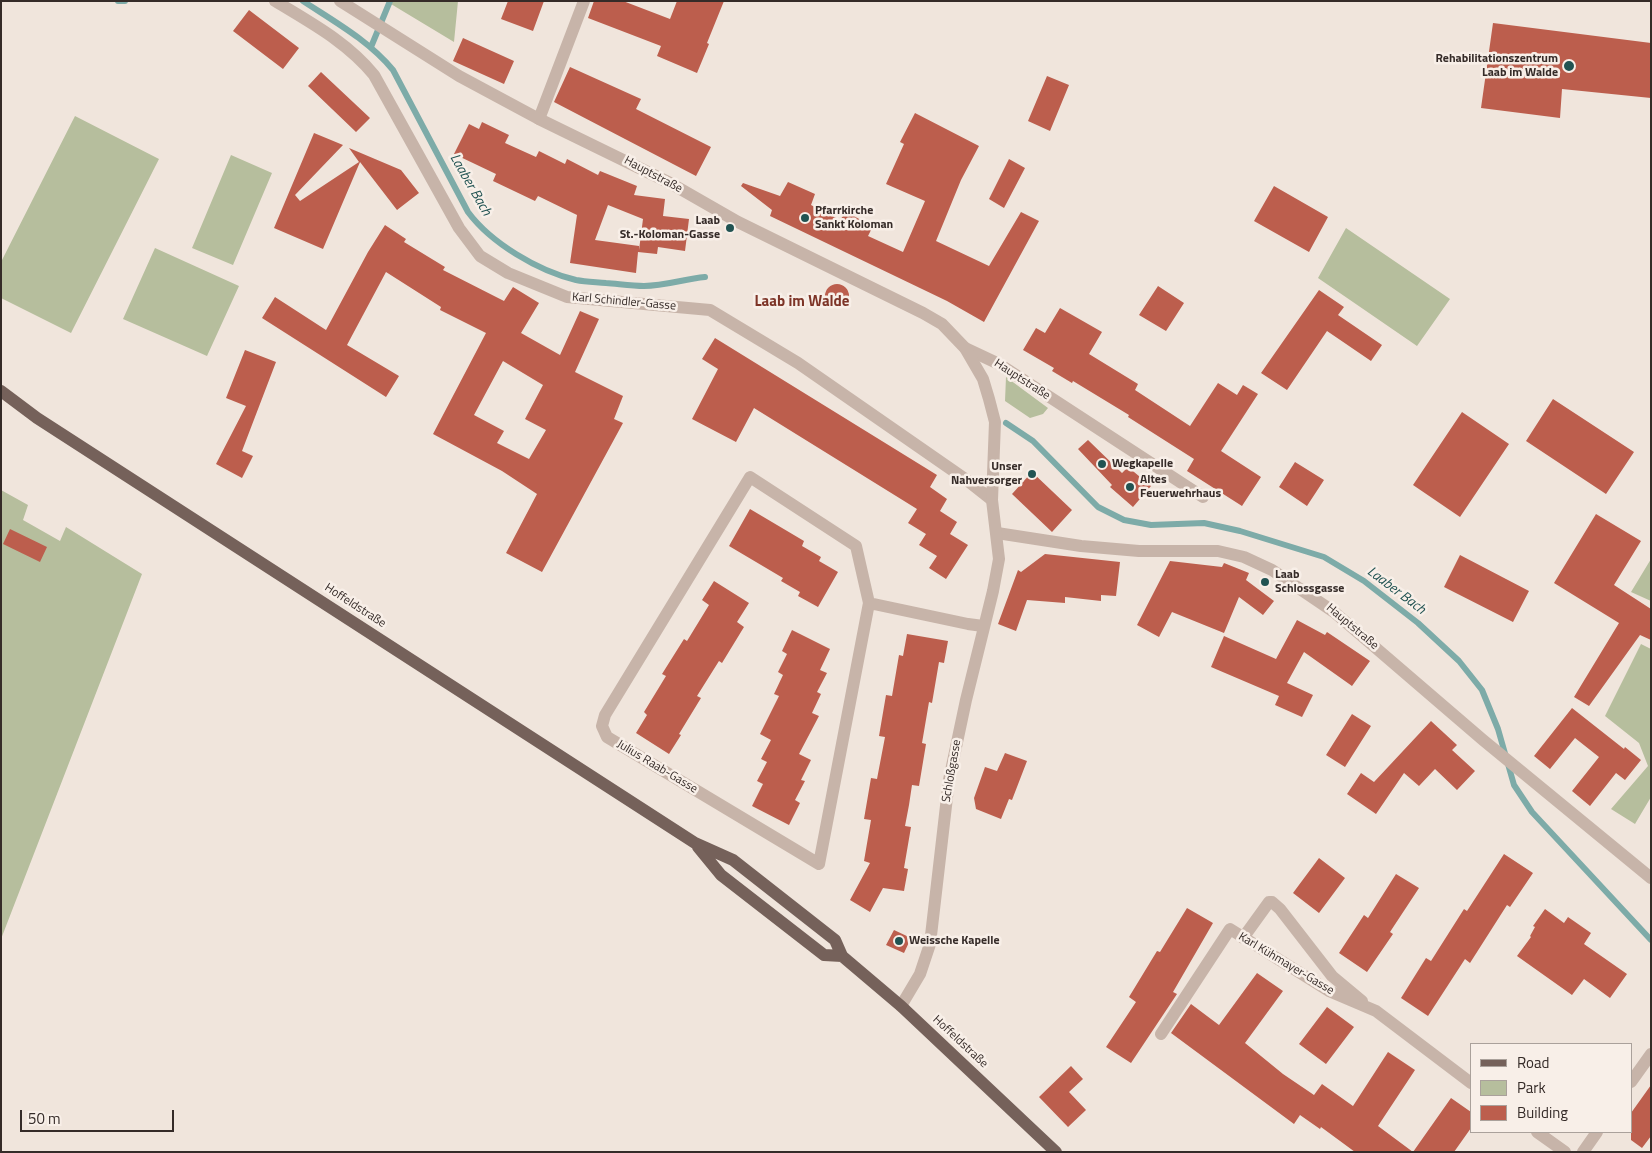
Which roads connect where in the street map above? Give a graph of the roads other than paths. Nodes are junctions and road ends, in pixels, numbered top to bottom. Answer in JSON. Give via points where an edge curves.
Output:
{"nodes":[{"id":1,"x":275,"y":1,"type":"edge"},
{"id":2,"x":340,"y":1,"type":"edge"},
{"id":3,"x":584,"y":1,"type":"edge"},
{"id":4,"x":539,"y":119,"type":"junction"},
{"id":5,"x":965,"y":348,"type":"junction"},
{"id":6,"x":1,"y":391,"type":"edge"},
{"id":7,"x":1203,"y":497,"type":"dead end"},
{"id":8,"x":992,"y":500,"type":"junction"},
{"id":9,"x":997,"y":533,"type":"junction"},
{"id":10,"x":870,"y":603,"type":"junction"},
{"id":11,"x":983,"y":626,"type":"junction"},
{"id":12,"x":694,"y":843,"type":"junction"},
{"id":13,"x":1651,"y":878,"type":"edge"},
{"id":14,"x":1243,"y":938,"type":"junction"},
{"id":15,"x":842,"y":956,"type":"junction"},
{"id":16,"x":901,"y":1006,"type":"junction"},
{"id":17,"x":1376,"y":1012,"type":"junction"},
{"id":18,"x":1160,"y":1034,"type":"dead end"},
{"id":19,"x":1651,"y":1054,"type":"edge"},
{"id":20,"x":1632,"y":1081,"type":"edge"},
{"id":21,"x":1470,"y":1082,"type":"edge"},
{"id":22,"x":1538,"y":1133,"type":"edge"},
{"id":23,"x":1595,"y":1133,"type":"edge"},
{"id":24,"x":1056,"y":1152,"type":"edge"},
{"id":25,"x":1565,"y":1152,"type":"edge"},
{"id":26,"x":1583,"y":1152,"type":"edge"}],
"edges":[{"from":1,"to":8,"type":"street","name":"Karl Schindler-Gasse","via":[[335,38],[360,58],[374,75],[459,228],[480,256],[508,273],[567,297],[710,310],[798,363]]},
{"from":2,"to":4,"type":"street","name":"Hauptstraße","via":[[459,76]]},
{"from":3,"to":4,"type":"street"},
{"from":4,"to":5,"type":"street","name":"Hauptstraße","via":[[923,313],[942,324]]},
{"from":5,"to":7,"type":"street","name":"Hauptstraße","via":[[999,364]]},
{"from":5,"to":8,"type":"street","name":"Hauptstraße","via":[[983,379],[995,422]]},
{"from":6,"to":12,"type":"main road","name":"Hoffeldstraße","via":[[72,441]]},
{"from":8,"to":9,"type":"street","name":"Hauptstraße"},
{"from":9,"to":11,"type":"street","name":"Schloßgasse","via":[[999,559]]},
{"from":9,"to":13,"type":"street","name":"Hauptstraße","via":[[1139,551],[1218,551],[1244,557],[1272,570],[1334,612]]},
{"from":10,"to":10,"type":"street","name":"Julius Raab-Gasse","via":[[819,864],[607,737],[602,726],[605,714],[750,477],[856,546]]},
{"from":10,"to":11,"type":"street"},
{"from":11,"to":16,"type":"street","name":"Schloßgasse","via":[[949,780],[930,944],[920,974]]},
{"from":12,"to":15,"type":"main road","name":"Hoffeldstraße","via":[[733,860],[835,940]]},
{"from":12,"to":15,"type":"main road","name":"Hoffeldstraße","via":[[721,875],[824,955]]},
{"from":14,"to":17,"type":"street","name":"Karl Kühmayer-Gasse","via":[[1329,991]]},
{"from":14,"to":17,"type":"street","via":[[1272,902],[1332,976]]},
{"from":14,"to":18,"type":"street","name":"Karl Kühmayer-Gasse","via":[[1230,929]]},
{"from":15,"to":16,"type":"main road","name":"Hoffeldstraße"},
{"from":16,"to":24,"type":"main road","name":"Hoffeldstraße"},
{"from":17,"to":21,"type":"street","name":"Karl Kühmayer-Gasse"},
{"from":19,"to":20,"type":"street"},
{"from":22,"to":25,"type":"street"},
{"from":23,"to":26,"type":"street"}]}
